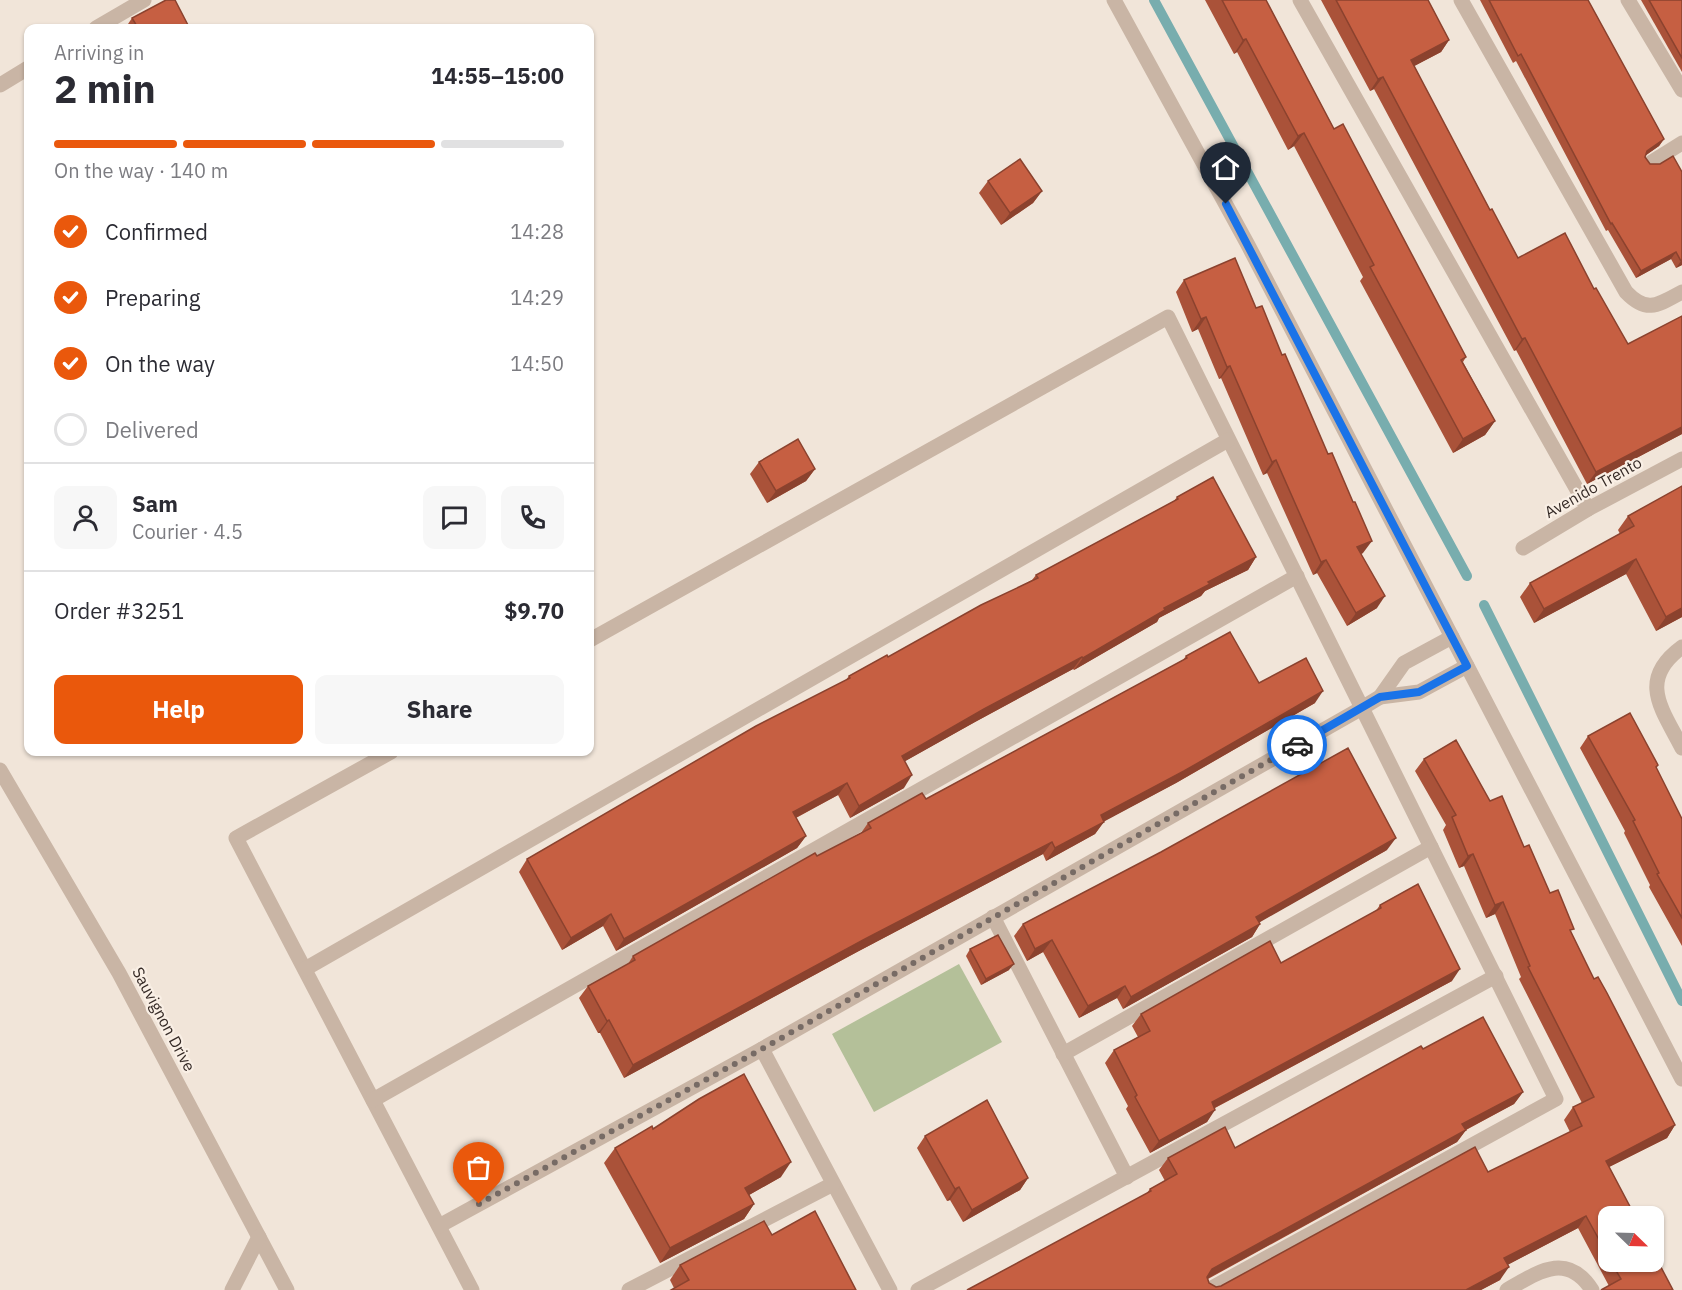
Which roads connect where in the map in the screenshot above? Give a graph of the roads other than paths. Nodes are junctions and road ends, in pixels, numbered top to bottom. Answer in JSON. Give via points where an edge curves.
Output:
{"nodes":[{"id":1,"x":144,"y":0,"type":"edge"},
{"id":2,"x":1114,"y":0,"type":"edge"},
{"id":3,"x":1300,"y":0,"type":"edge"},
{"id":4,"x":1461,"y":0,"type":"edge"},
{"id":5,"x":1628,"y":0,"type":"edge"},
{"id":6,"x":103,"y":24,"type":"edge"},
{"id":7,"x":24,"y":70,"type":"edge"},
{"id":8,"x":0,"y":85,"type":"edge"},
{"id":9,"x":1682,"y":90,"type":"edge"},
{"id":10,"x":1682,"y":143,"type":"edge"},
{"id":11,"x":1650,"y":163,"type":"edge"},
{"id":12,"x":1682,"y":292,"type":"edge"},
{"id":13,"x":1228,"y":440,"type":"junction"},
{"id":14,"x":1682,"y":459,"type":"edge"},
{"id":15,"x":1588,"y":509,"type":"junction"},
{"id":16,"x":1523,"y":548,"type":"dead end"},
{"id":17,"x":1297,"y":576,"type":"junction"},
{"id":18,"x":1452,"y":637,"type":"junction"},
{"id":19,"x":594,"y":638,"type":"edge"},
{"id":20,"x":1682,"y":647,"type":"edge"},
{"id":21,"x":1467,"y":666,"type":"junction"},
{"id":22,"x":1380,"y":697,"type":"junction"},
{"id":23,"x":1362,"y":708,"type":"junction"},
{"id":24,"x":1682,"y":748,"type":"edge"},
{"id":25,"x":384,"y":756,"type":"edge"},
{"id":26,"x":0,"y":770,"type":"edge"},
{"id":27,"x":1431,"y":847,"type":"junction"},
{"id":28,"x":993,"y":917,"type":"junction"},
{"id":29,"x":304,"y":969,"type":"junction"},
{"id":30,"x":1496,"y":976,"type":"junction"},
{"id":31,"x":762,"y":1049,"type":"junction"},
{"id":32,"x":1063,"y":1054,"type":"junction"},
{"id":33,"x":1682,"y":1079,"type":"edge"},
{"id":34,"x":373,"y":1100,"type":"junction"},
{"id":35,"x":1127,"y":1177,"type":"junction"},
{"id":36,"x":833,"y":1184,"type":"junction"},
{"id":37,"x":439,"y":1226,"type":"junction"},
{"id":38,"x":260,"y":1237,"type":"junction"},
{"id":39,"x":232,"y":1290,"type":"edge"},
{"id":40,"x":287,"y":1290,"type":"edge"},
{"id":41,"x":472,"y":1290,"type":"edge"},
{"id":42,"x":629,"y":1290,"type":"edge"},
{"id":43,"x":890,"y":1290,"type":"edge"},
{"id":44,"x":918,"y":1290,"type":"edge"},
{"id":45,"x":1208,"y":1290,"type":"edge"},
{"id":46,"x":1507,"y":1290,"type":"edge"},
{"id":47,"x":1592,"y":1290,"type":"edge"}],
"edges":[{"from":1,"to":6,"type":"street"},
{"from":2,"to":18,"type":"street","via":[[1248,245]]},
{"from":3,"to":15,"type":"street"},
{"from":4,"to":12,"type":"street","via":[[1626,292],[1645,306],[1657,305]]},
{"from":5,"to":9,"type":"street"},
{"from":7,"to":8,"type":"street"},
{"from":10,"to":11,"type":"street"},
{"from":13,"to":17,"type":"street"},
{"from":13,"to":19,"type":"street","via":[[1168,317]]},
{"from":13,"to":29,"type":"street"},
{"from":14,"to":15,"type":"street","name":"Avenido Trento"},
{"from":15,"to":16,"type":"street","name":"Avenido Trento"},
{"from":17,"to":23,"type":"street"},
{"from":17,"to":34,"type":"street"},
{"from":18,"to":21,"type":"street"},
{"from":18,"to":22,"type":"street","via":[[1404,663]]},
{"from":20,"to":24,"type":"street","via":[[1660,669],[1656,682],[1657,699]]},
{"from":21,"to":22,"type":"street","via":[[1419,692]]},
{"from":21,"to":33,"type":"street"},
{"from":22,"to":23,"type":"street"},
{"from":23,"to":27,"type":"street"},
{"from":23,"to":28,"type":"street"},
{"from":25,"to":29,"type":"street","via":[[236,838]]},
{"from":26,"to":38,"type":"street","name":"Sauvignon Drive","via":[[119,973]]},
{"from":27,"to":30,"type":"street"},
{"from":27,"to":32,"type":"street"},
{"from":28,"to":31,"type":"street"},
{"from":28,"to":32,"type":"street"},
{"from":29,"to":34,"type":"street"},
{"from":30,"to":35,"type":"street"},
{"from":30,"to":45,"type":"street","via":[[1556,1099]]},
{"from":31,"to":36,"type":"street"},
{"from":31,"to":37,"type":"street"},
{"from":32,"to":35,"type":"street"},
{"from":34,"to":37,"type":"street"},
{"from":35,"to":44,"type":"street"},
{"from":36,"to":42,"type":"street"},
{"from":36,"to":43,"type":"street"},
{"from":37,"to":41,"type":"street"},
{"from":38,"to":39,"type":"street"},
{"from":38,"to":40,"type":"street","name":"Sauvignon Drive"},
{"from":46,"to":47,"type":"street","via":[[1539,1271],[1556,1267],[1571,1270],[1585,1279]]}]}
